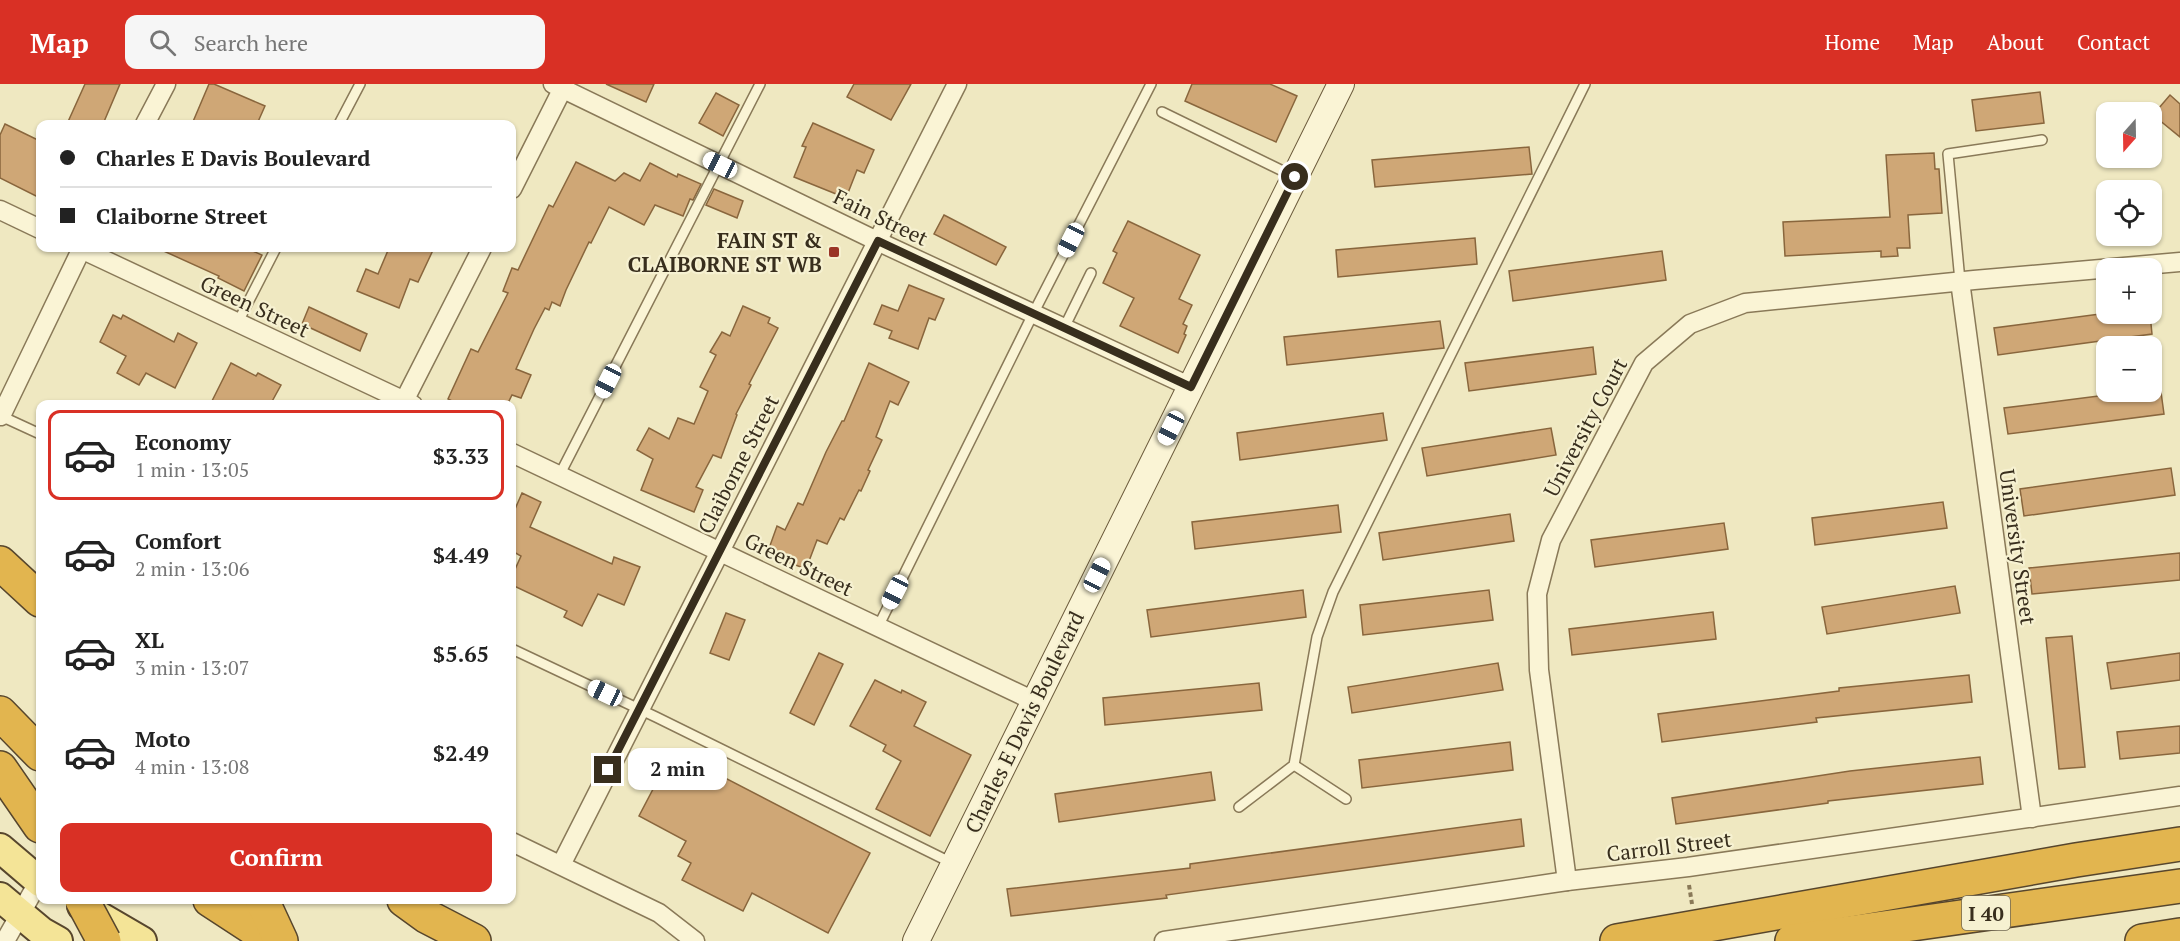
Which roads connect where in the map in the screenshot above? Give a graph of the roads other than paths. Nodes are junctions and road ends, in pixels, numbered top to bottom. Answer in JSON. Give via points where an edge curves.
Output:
{"nodes":[{"id":1,"x":166,"y":84,"type":"edge"},
{"id":2,"x":360,"y":84,"type":"edge"},
{"id":3,"x":760,"y":84,"type":"edge"},
{"id":4,"x":957,"y":84,"type":"edge"},
{"id":5,"x":1151,"y":84,"type":"edge"},
{"id":6,"x":1341,"y":84,"type":"edge"},
{"id":7,"x":1585,"y":84,"type":"edge"},
{"id":8,"x":560,"y":86,"type":"edge"},
{"id":9,"x":1162,"y":112,"type":"dead end"},
{"id":10,"x":147,"y":120,"type":"edge"},
{"id":11,"x":341,"y":120,"type":"edge"},
{"id":12,"x":2042,"y":140,"type":"dead end"},
{"id":13,"x":720,"y":165,"type":"junction"},
{"id":14,"x":1295,"y":177,"type":"junction"},
{"id":15,"x":516,"y":180,"type":"edge"},
{"id":16,"x":0,"y":210,"type":"edge"},
{"id":17,"x":36,"y":227,"type":"edge"},
{"id":18,"x":878,"y":241,"type":"junction"},
{"id":19,"x":79,"y":252,"type":"edge"},
{"id":20,"x":89,"y":252,"type":"edge"},
{"id":21,"x":274,"y":252,"type":"edge"},
{"id":22,"x":480,"y":252,"type":"edge"},
{"id":23,"x":2180,"y":262,"type":"edge"},
{"id":24,"x":1091,"y":273,"type":"dead end"},
{"id":25,"x":1960,"y":281,"type":"junction"},
{"id":26,"x":1033,"y":314,"type":"junction"},
{"id":27,"x":238,"y":322,"type":"junction"},
{"id":28,"x":1064,"y":328,"type":"junction"},
{"id":29,"x":1191,"y":387,"type":"junction"},
{"id":30,"x":398,"y":400,"type":"edge"},
{"id":31,"x":408,"y":400,"type":"edge"},
{"id":32,"x":2,"y":412,"type":"edge"},
{"id":33,"x":36,"y":432,"type":"edge"},
{"id":34,"x":516,"y":455,"type":"edge"},
{"id":35,"x":559,"y":476,"type":"junction"},
{"id":36,"x":719,"y":551,"type":"junction"},
{"id":37,"x":0,"y":563,"type":"edge"},
{"id":38,"x":36,"y":597,"type":"edge"},
{"id":39,"x":878,"y":627,"type":"junction"},
{"id":40,"x":516,"y":652,"type":"edge"},
{"id":41,"x":1034,"y":701,"type":"junction"},
{"id":42,"x":639,"y":709,"type":"junction"},
{"id":43,"x":0,"y":712,"type":"edge"},
{"id":44,"x":36,"y":750,"type":"edge"},
{"id":45,"x":1294,"y":765,"type":"junction"},
{"id":46,"x":0,"y":768,"type":"edge"},
{"id":47,"x":2180,"y":796,"type":"edge"},
{"id":48,"x":1346,"y":799,"type":"dead end"},
{"id":49,"x":1239,"y":807,"type":"dead end"},
{"id":50,"x":2032,"y":818,"type":"junction"},
{"id":51,"x":36,"y":820,"type":"edge"},
{"id":52,"x":516,"y":844,"type":"edge"},
{"id":53,"x":2180,"y":844,"type":"edge"},
{"id":54,"x":0,"y":848,"type":"edge"},
{"id":55,"x":954,"y":864,"type":"junction"},
{"id":56,"x":561,"y":865,"type":"junction"},
{"id":57,"x":36,"y":879,"type":"edge"},
{"id":58,"x":1567,"y":881,"type":"junction"},
{"id":59,"x":36,"y":885,"type":"edge"},
{"id":60,"x":2180,"y":886,"type":"edge"},
{"id":61,"x":78,"y":904,"type":"edge"},
{"id":62,"x":84,"y":904,"type":"edge"},
{"id":63,"x":216,"y":904,"type":"edge"},
{"id":64,"x":264,"y":904,"type":"edge"},
{"id":65,"x":410,"y":904,"type":"edge"},
{"id":66,"x":10,"y":906,"type":"edge"},
{"id":67,"x":2180,"y":935,"type":"edge"},
{"id":68,"x":5,"y":941,"type":"edge"},
{"id":69,"x":58,"y":941,"type":"edge"},
{"id":70,"x":104,"y":941,"type":"edge"},
{"id":71,"x":142,"y":941,"type":"edge"},
{"id":72,"x":273,"y":941,"type":"edge"},
{"id":73,"x":280,"y":941,"type":"edge"},
{"id":74,"x":474,"y":941,"type":"edge"},
{"id":75,"x":695,"y":941,"type":"edge"},
{"id":76,"x":916,"y":941,"type":"edge"},
{"id":77,"x":1164,"y":941,"type":"edge"},
{"id":78,"x":1617,"y":941,"type":"edge"},
{"id":79,"x":1792,"y":941,"type":"edge"},
{"id":80,"x":2142,"y":941,"type":"edge"}],
"edges":[{"from":1,"to":10,"type":"street"},
{"from":2,"to":11,"type":"lane"},
{"from":3,"to":13,"type":"lane"},
{"from":4,"to":18,"type":"street","name":"Claiborne Street"},
{"from":5,"to":26,"type":"lane"},
{"from":6,"to":14,"type":"street","name":"Charles E Davis Boulevard"},
{"from":7,"to":45,"type":"lane","via":[[1333,592],[1317,637]]},
{"from":8,"to":13,"type":"street","name":"Fain Street"},
{"from":8,"to":15,"type":"street"},
{"from":9,"to":14,"type":"lane"},
{"from":12,"to":25,"type":"lane","via":[[1948,154]]},
{"from":13,"to":18,"type":"street","name":"Fain Street"},
{"from":13,"to":35,"type":"lane"},
{"from":14,"to":29,"type":"street","name":"Charles E Davis Boulevard"},
{"from":16,"to":17,"type":"street"},
{"from":18,"to":26,"type":"street","name":"Fain Street"},
{"from":18,"to":36,"type":"street","name":"Claiborne Street"},
{"from":19,"to":32,"type":"street"},
{"from":20,"to":27,"type":"street","name":"Green Street"},
{"from":21,"to":27,"type":"lane"},
{"from":22,"to":31,"type":"street"},
{"from":23,"to":25,"type":"street","name":"University Court"},
{"from":24,"to":28,"type":"lane"},
{"from":25,"to":50,"type":"street","name":"University Street"},
{"from":25,"to":58,"type":"street","name":"University Court","via":[[1745,303],[1690,324],[1644,363],[1551,540],[1537,594],[1539,670]]},
{"from":26,"to":28,"type":"street","name":"Fain Street"},
{"from":26,"to":39,"type":"lane"},
{"from":27,"to":30,"type":"street","name":"Green Street"},
{"from":28,"to":29,"type":"street","name":"Fain Street"},
{"from":29,"to":41,"type":"street","name":"Charles E Davis Boulevard"},
{"from":32,"to":33,"type":"lane"},
{"from":34,"to":35,"type":"street","name":"Green Street"},
{"from":35,"to":36,"type":"street","name":"Green Street"},
{"from":36,"to":39,"type":"street","name":"Green Street"},
{"from":36,"to":42,"type":"street","name":"Claiborne Street"},
{"from":37,"to":38,"type":"highway"},
{"from":39,"to":41,"type":"street","name":"Green Street"},
{"from":40,"to":42,"type":"lane"},
{"from":41,"to":55,"type":"street","name":"Charles E Davis Boulevard"},
{"from":42,"to":55,"type":"lane"},
{"from":42,"to":56,"type":"street","name":"Claiborne Street"},
{"from":43,"to":44,"type":"highway"},
{"from":45,"to":48,"type":"lane"},
{"from":45,"to":49,"type":"lane"},
{"from":46,"to":51,"type":"highway"},
{"from":47,"to":50,"type":"street","name":"Carroll Street"},
{"from":50,"to":58,"type":"street","name":"Carroll Street"},
{"from":52,"to":56,"type":"street"},
{"from":53,"to":78,"type":"highway"},
{"from":54,"to":57,"type":"main road"},
{"from":55,"to":76,"type":"street","name":"Charles E Davis Boulevard"},
{"from":56,"to":75,"type":"street","via":[[658,913]]},
{"from":58,"to":77,"type":"street","name":"Carroll Street"},
{"from":59,"to":66,"type":"street"},
{"from":60,"to":79,"type":"highway","number":"I 40"},
{"from":61,"to":71,"type":"main road"},
{"from":62,"to":70,"type":"highway","bridge":true},
{"from":63,"to":72,"type":"highway"},
{"from":64,"to":73,"type":"highway"},
{"from":65,"to":74,"type":"highway"},
{"from":66,"to":68,"type":"street"},
{"from":66,"to":69,"type":"main road"},
{"from":67,"to":80,"type":"highway"}]}
